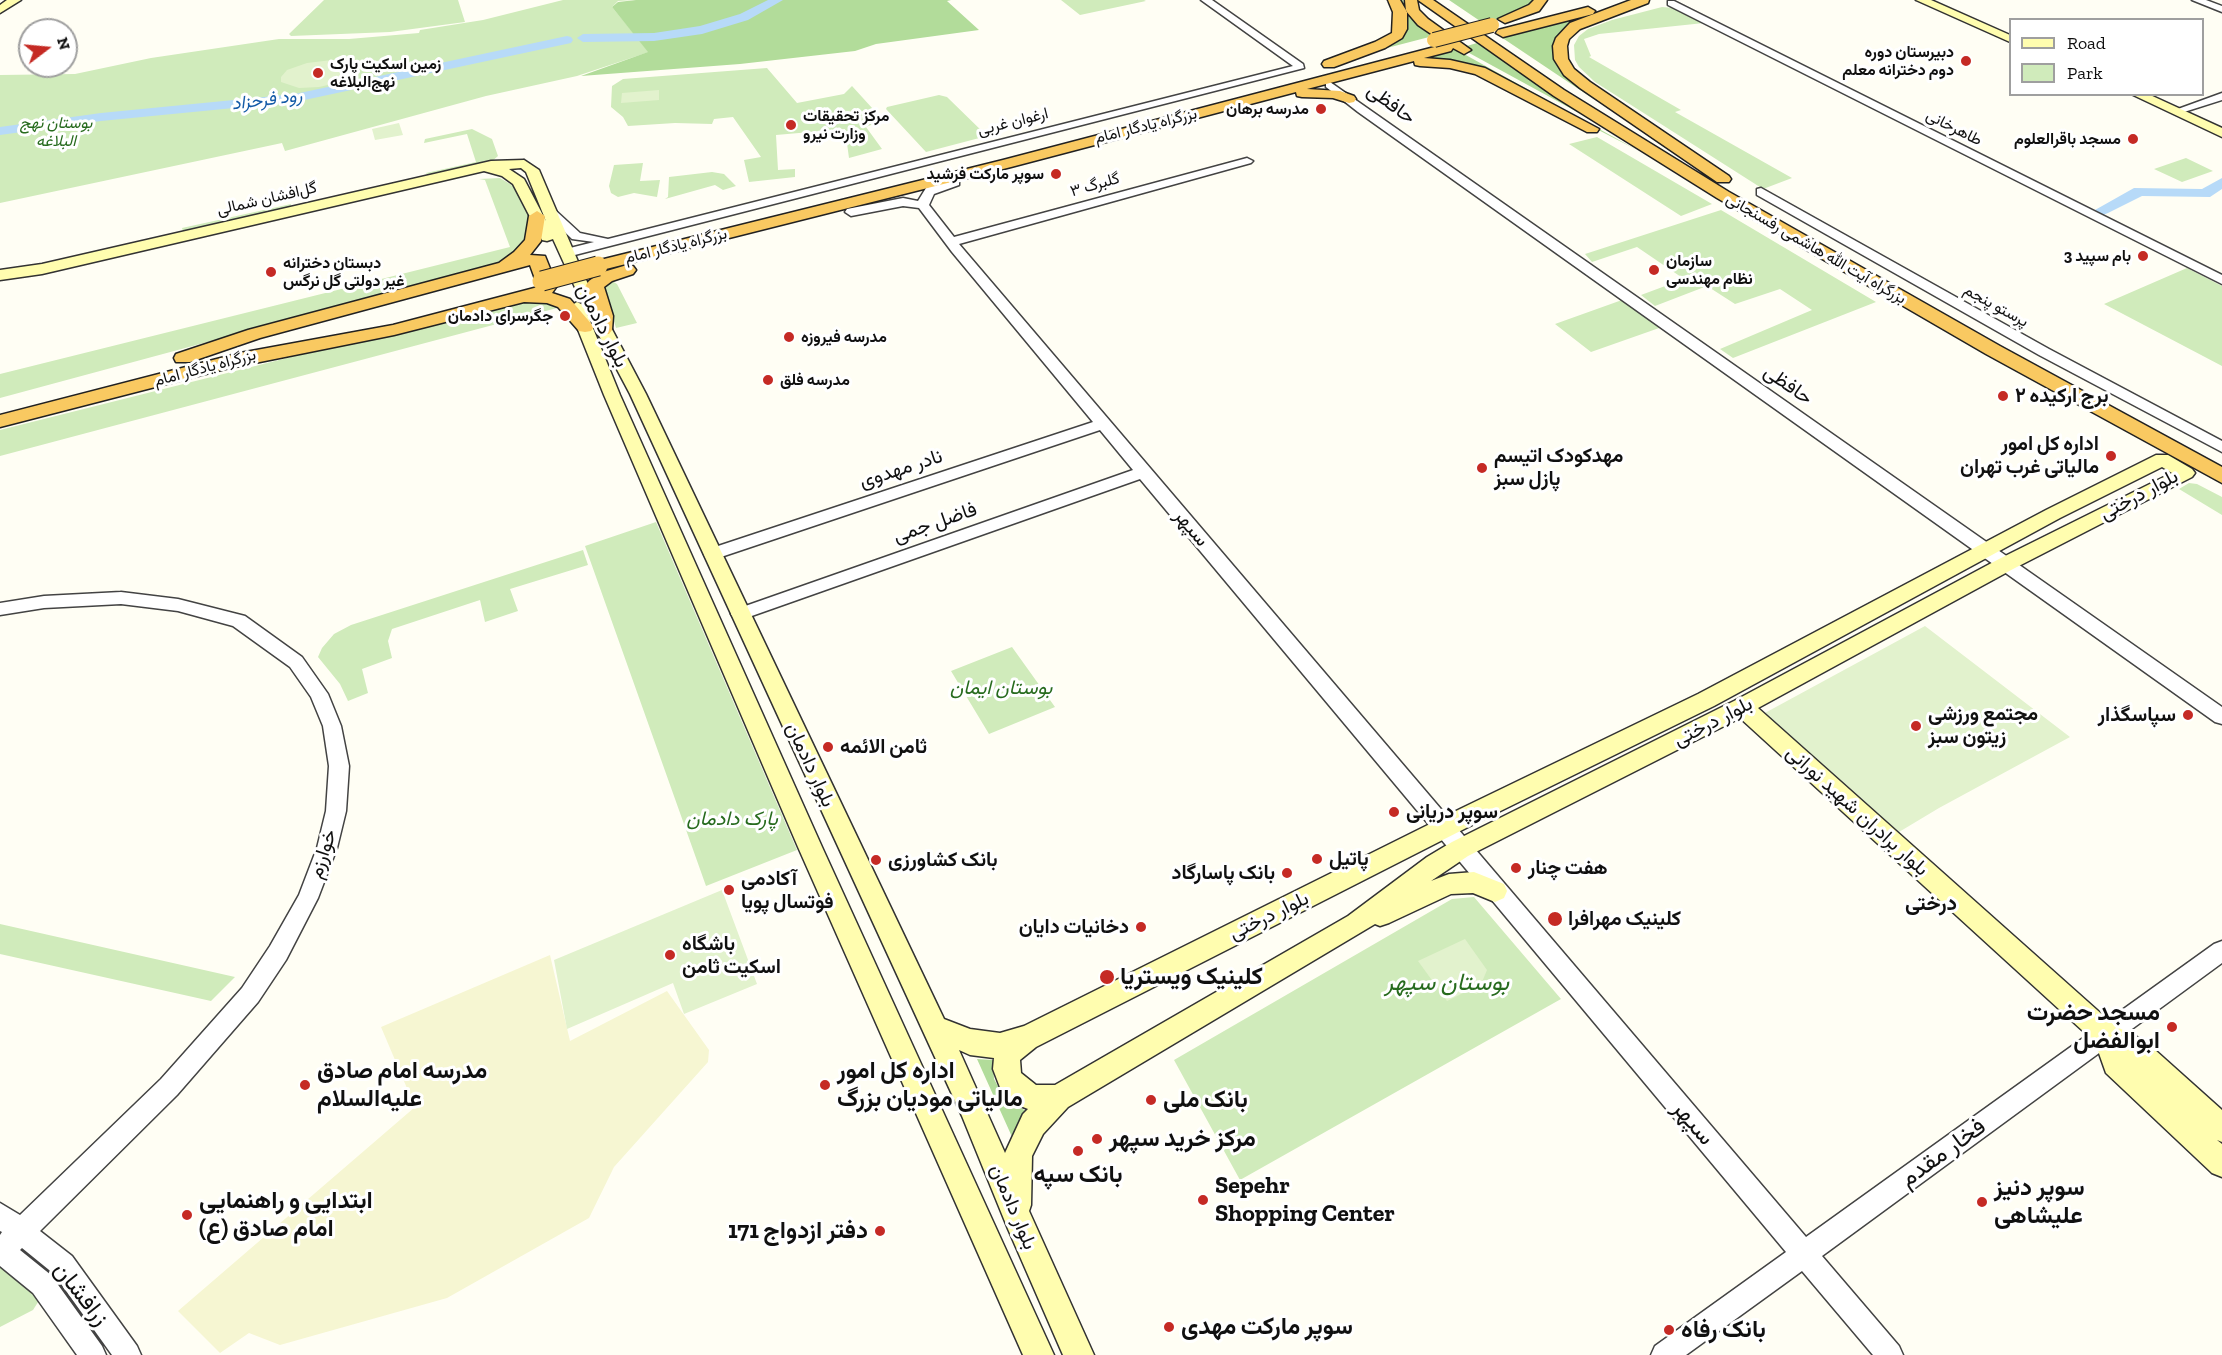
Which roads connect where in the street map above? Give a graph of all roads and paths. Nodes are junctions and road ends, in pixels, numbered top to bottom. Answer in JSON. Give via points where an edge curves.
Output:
{"nodes":[{"id":1,"x":15,"y":0,"type":"edge"},
{"id":2,"x":1206,"y":0,"type":"edge"},
{"id":3,"x":1394,"y":0,"type":"edge"},
{"id":4,"x":1411,"y":0,"type":"edge"},
{"id":5,"x":1424,"y":0,"type":"edge"},
{"id":6,"x":1439,"y":0,"type":"edge"},
{"id":7,"x":1447,"y":0,"type":"edge"},
{"id":8,"x":1541,"y":0,"type":"edge"},
{"id":9,"x":1595,"y":0,"type":"edge"},
{"id":10,"x":1631,"y":0,"type":"edge"},
{"id":11,"x":1643,"y":0,"type":"edge"},
{"id":12,"x":1922,"y":0,"type":"edge"},
{"id":13,"x":1933,"y":0,"type":"edge"},
{"id":14,"x":2197,"y":0,"type":"edge"},
{"id":15,"x":1671,"y":3,"type":"dead end"},
{"id":16,"x":2222,"y":9,"type":"edge"},
{"id":17,"x":0,"y":10,"type":"edge"},
{"id":18,"x":1466,"y":18,"type":"junction"},
{"id":19,"x":1498,"y":29,"type":"junction"},
{"id":20,"x":2009,"y":34,"type":"edge"},
{"id":21,"x":2009,"y":40,"type":"edge"},
{"id":22,"x":1336,"y":74,"type":"junction"},
{"id":23,"x":2137,"y":96,"type":"edge"},
{"id":24,"x":2142,"y":96,"type":"edge"},
{"id":25,"x":2155,"y":96,"type":"edge"},
{"id":26,"x":2222,"y":96,"type":"edge"},
{"id":27,"x":1349,"y":99,"type":"junction"},
{"id":28,"x":2178,"y":109,"type":"junction"},
{"id":29,"x":1197,"y":114,"type":"junction"},
{"id":30,"x":2222,"y":125,"type":"edge"},
{"id":31,"x":2222,"y":133,"type":"edge"},
{"id":32,"x":1247,"y":161,"type":"dead end"},
{"id":33,"x":1005,"y":164,"type":"junction"},
{"id":34,"x":1673,"y":165,"type":"junction"},
{"id":35,"x":536,"y":178,"type":"junction"},
{"id":36,"x":519,"y":182,"type":"junction"},
{"id":37,"x":955,"y":182,"type":"junction"},
{"id":38,"x":1761,"y":192,"type":"dead end"},
{"id":39,"x":1731,"y":193,"type":"junction"},
{"id":40,"x":922,"y":205,"type":"junction"},
{"id":41,"x":850,"y":212,"type":"junction"},
{"id":42,"x":544,"y":214,"type":"junction"},
{"id":43,"x":622,"y":238,"type":"junction"},
{"id":44,"x":951,"y":242,"type":"junction"},
{"id":45,"x":567,"y":253,"type":"junction"},
{"id":46,"x":595,"y":261,"type":"junction"},
{"id":47,"x":500,"y":267,"type":"junction"},
{"id":48,"x":0,"y":275,"type":"edge"},
{"id":49,"x":539,"y":275,"type":"junction"},
{"id":50,"x":2222,"y":280,"type":"edge"},
{"id":51,"x":0,"y":281,"type":"edge"},
{"id":52,"x":524,"y":297,"type":"junction"},
{"id":53,"x":594,"y":328,"type":"junction"},
{"id":54,"x":183,"y":358,"type":"junction"},
{"id":55,"x":226,"y":363,"type":"junction"},
{"id":56,"x":0,"y":405,"type":"edge"},
{"id":57,"x":0,"y":421,"type":"edge"},
{"id":58,"x":1103,"y":424,"type":"junction"},
{"id":59,"x":2221,"y":449,"type":"edge"},
{"id":60,"x":1144,"y":472,"type":"junction"},
{"id":61,"x":2222,"y":476,"type":"edge"},
{"id":62,"x":2108,"y":487,"type":"junction"},
{"id":63,"x":2129,"y":501,"type":"junction"},
{"id":64,"x":1987,"y":551,"type":"junction"},
{"id":65,"x":712,"y":554,"type":"junction"},
{"id":66,"x":2006,"y":564,"type":"junction"},
{"id":67,"x":1948,"y":572,"type":"junction"},
{"id":68,"x":1967,"y":586,"type":"junction"},
{"id":69,"x":0,"y":609,"type":"edge"},
{"id":70,"x":740,"y":614,"type":"junction"},
{"id":71,"x":1742,"y":707,"type":"junction"},
{"id":72,"x":2222,"y":717,"type":"edge"},
{"id":73,"x":1501,"y":801,"type":"junction"},
{"id":74,"x":1517,"y":819,"type":"junction"},
{"id":75,"x":1443,"y":828,"type":"junction"},
{"id":76,"x":1460,"y":849,"type":"junction"},
{"id":77,"x":1373,"y":864,"type":"junction"},
{"id":78,"x":1402,"y":888,"type":"junction"},
{"id":79,"x":1496,"y":891,"type":"junction"},
{"id":80,"x":1357,"y":924,"type":"junction"},
{"id":81,"x":2222,"y":951,"type":"edge"},
{"id":82,"x":933,"y":1027,"type":"junction"},
{"id":83,"x":2106,"y":1035,"type":"junction"},
{"id":84,"x":1029,"y":1037,"type":"junction"},
{"id":85,"x":1058,"y":1098,"type":"junction"},
{"id":86,"x":2222,"y":1128,"type":"edge"},
{"id":87,"x":2222,"y":1163,"type":"edge"},
{"id":88,"x":0,"y":1215,"type":"edge"},
{"id":89,"x":1018,"y":1219,"type":"junction"},
{"id":90,"x":21,"y":1232,"type":"junction"},
{"id":91,"x":1,"y":1250,"type":"edge"},
{"id":92,"x":1804,"y":1253,"type":"junction"},
{"id":93,"x":93,"y":1355,"type":"edge"},
{"id":94,"x":128,"y":1355,"type":"edge"},
{"id":95,"x":1039,"y":1355,"type":"edge"},
{"id":96,"x":1079,"y":1355,"type":"edge"},
{"id":97,"x":1664,"y":1355,"type":"edge"},
{"id":98,"x":1890,"y":1355,"type":"edge"}],
"edges":[{"from":1,"to":17,"type":"main road"},
{"from":2,"to":43,"type":"street","name":"ارغوان غربی","via":[[1299,68]]},
{"from":3,"to":22,"type":"highway","via":[[1400,12],[1397,35],[1332,62]]},
{"from":4,"to":34,"type":"highway","via":[[1413,11],[1423,22],[1449,41]]},
{"from":5,"to":34,"type":"highway","name":"بزرگراه آیت الله هاشمی رفسنجانی"},
{"from":6,"to":18,"type":"highway","name":"بزرگراه آیت الله هاشمی رفسنجانی"},
{"from":7,"to":18,"type":"highway"},
{"from":8,"to":19,"type":"highway","via":[[1534,9]]},
{"from":9,"to":19,"type":"highway"},
{"from":10,"to":19,"type":"highway"},
{"from":11,"to":39,"type":"highway","via":[[1589,19],[1568,32],[1560,46],[1564,65],[1585,85],[1689,154]]},
{"from":12,"to":21,"type":"main road"},
{"from":13,"to":20,"type":"main road"},
{"from":14,"to":16,"type":"street"},
{"from":15,"to":50,"type":"street","name":"طاهرخانی"},
{"from":18,"to":39,"type":"highway","name":"بزرگراه آیت الله هاشمی رفسنجانی"},
{"from":19,"to":22,"type":"highway","via":[[1446,48]]},
{"from":19,"to":22,"type":"highway","bridge":true,"via":[[1434,40]]},
{"from":22,"to":27,"type":"street","name":"حافظی"},
{"from":22,"to":29,"type":"highway","name":"بزرگراه یادگار امام"},
{"from":22,"to":39,"type":"highway","via":[[1413,63],[1468,67]]},
{"from":22,"to":46,"type":"highway","name":"بزرگراه یادگار امام"},
{"from":23,"to":28,"type":"main road"},
{"from":24,"to":28,"type":"main road"},
{"from":25,"to":28,"type":"main road"},
{"from":26,"to":28,"type":"street"},
{"from":27,"to":29,"type":"highway","via":[[1307,92]]},
{"from":27,"to":64,"type":"street","name":"حافظی"},
{"from":28,"to":30,"type":"main road"},
{"from":28,"to":31,"type":"main road"},
{"from":29,"to":33,"type":"highway","name":"بزرگراه یادگار امام"},
{"from":32,"to":44,"type":"street","name":"گلبرگ ۳"},
{"from":33,"to":37,"type":"highway"},
{"from":33,"to":46,"type":"highway","name":"بزرگراه یادگار امام"},
{"from":34,"to":39,"type":"highway","name":"بزرگراه آیت الله هاشمی رفسنجانی"},
{"from":35,"to":36,"type":"main road"},
{"from":35,"to":42,"type":"main road","name":"بلوار دادمان"},
{"from":35,"to":48,"type":"main road","name":"گل‌افشان شمالی","via":[[524,164],[491,165],[42,269]]},
{"from":36,"to":42,"type":"main road","name":"بلوار دادمان"},
{"from":36,"to":51,"type":"main road","name":"گل‌افشان شمالی","via":[[506,172],[489,170]]},
{"from":37,"to":40,"type":"street","via":[[930,191]]},
{"from":37,"to":41,"type":"highway"},
{"from":38,"to":59,"type":"street","name":"پرستو پنجم"},
{"from":39,"to":59,"type":"highway","name":"بزرگراه آیت الله هاشمی رفسنجانی","via":[[2010,345]]},
{"from":39,"to":61,"type":"highway","name":"بزرگراه آیت الله هاشمی رفسنجانی","via":[[1993,350]]},
{"from":40,"to":41,"type":"street","via":[[903,202]]},
{"from":40,"to":44,"type":"street","name":"سپهر"},
{"from":41,"to":53,"type":"highway","via":[[606,277],[595,285],[604,316]]},
{"from":42,"to":43,"type":"street","name":"ارغوان غربی","via":[[580,237]]},
{"from":42,"to":45,"type":"main road","name":"بلوار دادمان"},
{"from":42,"to":47,"type":"highway","via":[[529,247]]},
{"from":42,"to":53,"type":"main road","name":"بلوار دادمان"},
{"from":43,"to":45,"type":"street","name":"ارغوان غربی"},
{"from":44,"to":58,"type":"street","name":"سپهر"},
{"from":45,"to":53,"type":"main road","name":"بلوار دادمان"},
{"from":46,"to":49,"type":"highway","name":"بزرگراه یادگار امام","bridge":true},
{"from":47,"to":52,"type":"highway","via":[[538,260],[548,288]]},
{"from":47,"to":54,"type":"highway","via":[[254,334]]},
{"from":49,"to":54,"type":"highway","name":"بزرگراه یادگار امام"},
{"from":49,"to":55,"type":"highway","name":"بزرگراه یادگار امام"},
{"from":52,"to":53,"type":"highway","via":[[564,303]]},
{"from":52,"to":55,"type":"highway","via":[[394,330]]},
{"from":53,"to":65,"type":"main road","name":"بلوار دادمان","via":[[635,388]]},
{"from":53,"to":95,"type":"main road","name":"بلوار دادمان","via":[[612,395]]},
{"from":54,"to":56,"type":"highway","name":"بزرگراه یادگار امام"},
{"from":55,"to":57,"type":"highway","name":"بزرگراه یادگار امام"},
{"from":58,"to":60,"type":"street","name":"سپهر"},
{"from":58,"to":65,"type":"street","name":"نادر مهدوی"},
{"from":60,"to":70,"type":"street","name":"فاضل جمی"},
{"from":60,"to":75,"type":"street","name":"سپهر"},
{"from":62,"to":63,"type":"main road"},
{"from":62,"to":63,"type":"main road","name":"بلوار درختی","via":[[2162,459],[2186,473]]},
{"from":62,"to":64,"type":"main road","name":"بلوار درختی"},
{"from":63,"to":66,"type":"main road","name":"بلوار درختی"},
{"from":64,"to":66,"type":"street","name":"حافظی"},
{"from":64,"to":67,"type":"main road","name":"بلوار درختی"},
{"from":65,"to":70,"type":"main road","name":"بلوار دادمان"},
{"from":66,"to":68,"type":"main road","name":"بلوار درختی"},
{"from":66,"to":72,"type":"street","name":"حافظی"},
{"from":67,"to":68,"type":"main road"},
{"from":67,"to":73,"type":"main road","name":"بلوار درختی","via":[[1706,700]]},
{"from":68,"to":71,"type":"main road","name":"بلوار درختی"},
{"from":69,"to":90,"type":"street","name":"خوارزم","via":[[121,598],[178,604],[239,621],[296,662],[319,694],[332,726],[339,766],[334,820],[308,898],[250,995],[169,1087]]},
{"from":70,"to":82,"type":"main road","name":"بلوار دادمان"},
{"from":71,"to":74,"type":"main road","name":"بلوار درختی"},
{"from":71,"to":83,"type":"main road","name":"بلوار برادران شهید نورانی"},
{"from":73,"to":74,"type":"main road"},
{"from":73,"to":75,"type":"main road","name":"بلوار درختی"},
{"from":74,"to":76,"type":"main road","name":"بلوار درختی"},
{"from":75,"to":76,"type":"street","name":"سپهر"},
{"from":75,"to":77,"type":"main road","name":"بلوار درختی"},
{"from":76,"to":78,"type":"main road","name":"بلوار درختی"},
{"from":76,"to":79,"type":"street","name":"سپهر"},
{"from":77,"to":78,"type":"main road","via":[[1407,860],[1413,870]]},
{"from":77,"to":84,"type":"main road","name":"بلوار درختی"},
{"from":78,"to":80,"type":"main road","name":"بلوار درختی"},
{"from":79,"to":80,"type":"main road","via":[[1474,882],[1449,884]]},
{"from":79,"to":92,"type":"street","name":"سپهر"},
{"from":80,"to":85,"type":"main road","name":"بلوار درختی"},
{"from":81,"to":83,"type":"street","name":"فخار مقدم"},
{"from":82,"to":84,"type":"main road","name":"بلوار درختی","via":[[989,1045],[1000,1046]]},
{"from":82,"to":89,"type":"main road","name":"بلوار دادمان"},
{"from":83,"to":86,"type":"main road","name":"بلوار برادران شهید نورانی","via":[[2136,1050]]},
{"from":83,"to":87,"type":"main road","via":[[2115,1064]]},
{"from":83,"to":92,"type":"street","name":"فخار مقدم"},
{"from":84,"to":85,"type":"main road","via":[[1007,1058],[1010,1081],[1028,1096]]},
{"from":85,"to":89,"type":"main road","name":"بلوار درختی","via":[[1033,1124],[1018,1154]]},
{"from":88,"to":90,"type":"street","name":"زرافشان"},
{"from":89,"to":96,"type":"main road","name":"بلوار دادمان"},
{"from":90,"to":91,"type":"street","name":"خوارزم"},
{"from":90,"to":94,"type":"street","name":"زرافشان","via":[[63,1265]]},
{"from":91,"to":93,"type":"street","name":"زرافشان","via":[[42,1284]]},
{"from":92,"to":97,"type":"street","name":"فخار مقدم"},
{"from":92,"to":98,"type":"street","name":"سپهر"}]}
